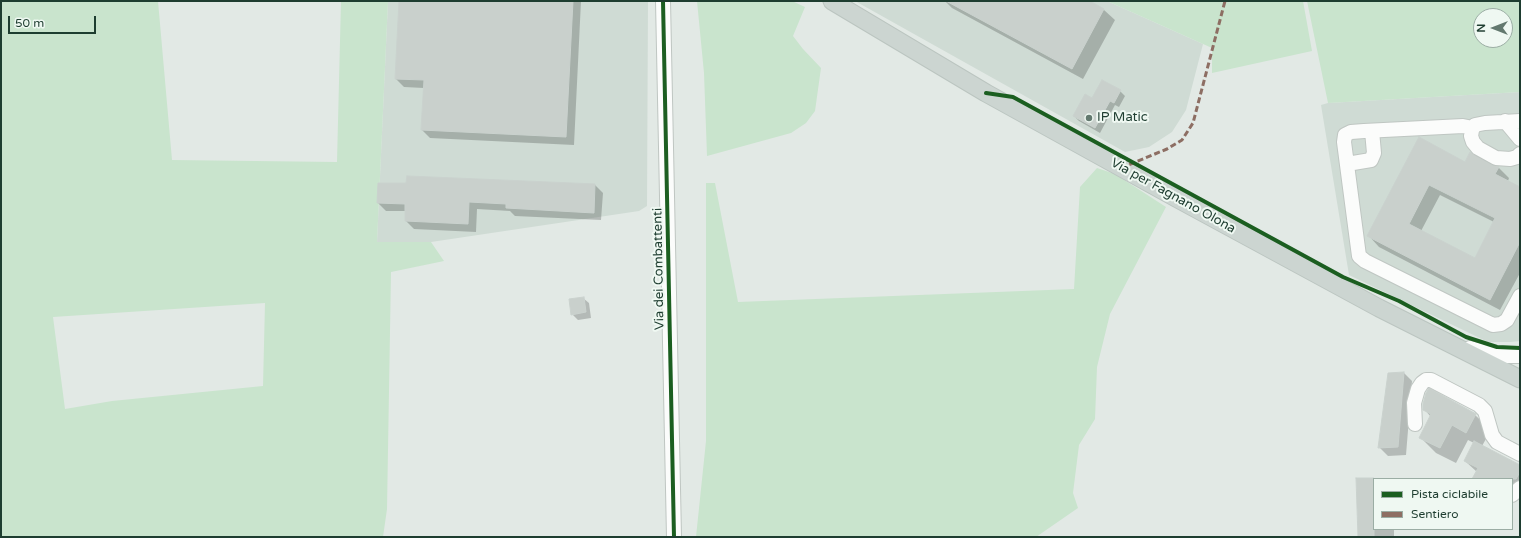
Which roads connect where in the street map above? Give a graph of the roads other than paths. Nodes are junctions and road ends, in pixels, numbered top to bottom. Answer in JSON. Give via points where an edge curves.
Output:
{"nodes":[{"id":1,"x":663,"y":1,"type":"edge"},
{"id":2,"x":832,"y":1,"type":"edge"},
{"id":3,"x":1506,"y":121,"type":"junction"},
{"id":4,"x":1520,"y":121,"type":"edge"},
{"id":5,"x":1473,"y":128,"type":"junction"},
{"id":6,"x":1372,"y":131,"type":"junction"},
{"id":7,"x":1520,"y":139,"type":"edge"},
{"id":8,"x":1520,"y":154,"type":"edge"},
{"id":9,"x":1347,"y":164,"type":"junction"},
{"id":10,"x":1369,"y":302,"type":"junction"},
{"id":11,"x":1518,"y":304,"type":"edge"},
{"id":12,"x":1520,"y":356,"type":"edge"},
{"id":13,"x":1520,"y":379,"type":"edge"},
{"id":14,"x":1415,"y":424,"type":"dead end"},
{"id":15,"x":1520,"y":454,"type":"edge"},
{"id":16,"x":674,"y":537,"type":"edge"}],
"edges":[{"from":1,"to":16,"type":"street","name":"Via dei Combattenti"},
{"from":2,"to":10,"type":"main road","name":"Via per Fagnano Olona","via":[[986,93]]},
{"from":3,"to":4,"type":"street"},
{"from":3,"to":5,"type":"street","via":[[1485,122]]},
{"from":3,"to":7,"type":"street"},
{"from":5,"to":6,"type":"street","via":[[1463,126]]},
{"from":5,"to":8,"type":"street","via":[[1473,142],[1486,154],[1503,159],[1517,157]]},
{"from":6,"to":9,"type":"street","via":[[1374,153],[1371,160]]},
{"from":6,"to":9,"type":"street","via":[[1351,132],[1345,135]]},
{"from":9,"to":11,"type":"street","via":[[1361,259],[1490,324],[1504,322]]},
{"from":10,"to":12,"type":"street","via":[[1399,312],[1468,347],[1502,356]]},
{"from":10,"to":13,"type":"main road","name":"Via per Fagnano Olona"},
{"from":14,"to":15,"type":"street","via":[[1414,403],[1418,389],[1426,380],[1431,380],[1479,405],[1485,411],[1492,435],[1497,442]]}]}
